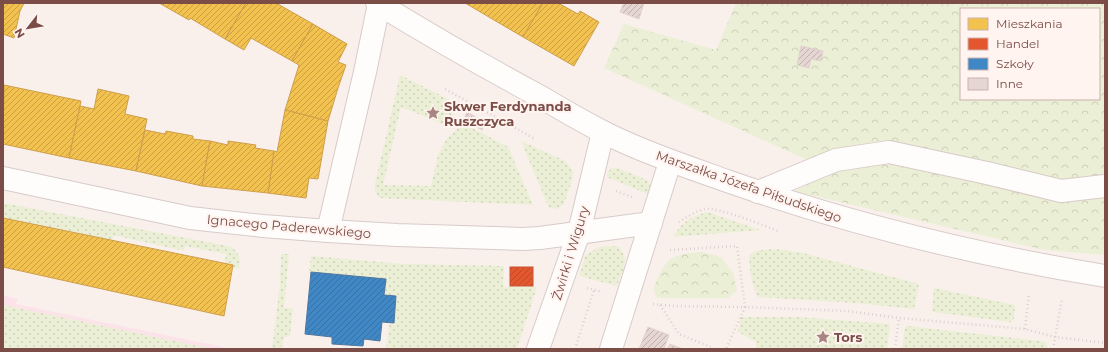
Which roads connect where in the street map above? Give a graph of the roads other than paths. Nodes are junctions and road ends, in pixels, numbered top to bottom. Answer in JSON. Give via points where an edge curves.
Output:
{"nodes":[{"id":1,"x":378,"y":4,"type":"edge"},
{"id":2,"x":603,"y":132,"type":"junction"},
{"id":3,"x":670,"y":162,"type":"junction"},
{"id":4,"x":3,"y":178,"type":"edge"},
{"id":5,"x":1105,"y":186,"type":"edge"},
{"id":6,"x":758,"y":192,"type":"junction"},
{"id":7,"x":651,"y":223,"type":"junction"},
{"id":8,"x":328,"y":231,"type":"junction"},
{"id":9,"x":580,"y":232,"type":"junction"},
{"id":10,"x":1105,"y":276,"type":"edge"},
{"id":11,"x":538,"y":349,"type":"edge"},
{"id":12,"x":611,"y":349,"type":"edge"}],
"edges":[{"from":1,"to":2,"type":"street","name":"Marszałka Józefa Piłsudskiego"},
{"from":1,"to":8,"type":"street"},
{"from":2,"to":3,"type":"street","name":"Marszałka Józefa Piłsudskiego"},
{"from":2,"to":9,"type":"street","name":"Żwirki i Wigury"},
{"from":3,"to":6,"type":"street","name":"Marszałka Józefa Piłsudskiego"},
{"from":3,"to":7,"type":"street"},
{"from":4,"to":8,"type":"street","name":"Ignacego Paderewskiego","via":[[190,218]]},
{"from":5,"to":6,"type":"street","via":[[1061,191],[889,152],[836,160]]},
{"from":6,"to":10,"type":"street","name":"Marszałka Józefa Piłsudskiego","via":[[854,221],[948,245],[1044,266]]},
{"from":7,"to":9,"type":"street","name":"Ignacego Paderewskiego"},
{"from":7,"to":12,"type":"street"},
{"from":8,"to":9,"type":"street","name":"Ignacego Paderewskiego","via":[[523,239]]},
{"from":9,"to":11,"type":"street","name":"Żwirki i Wigury"}]}
